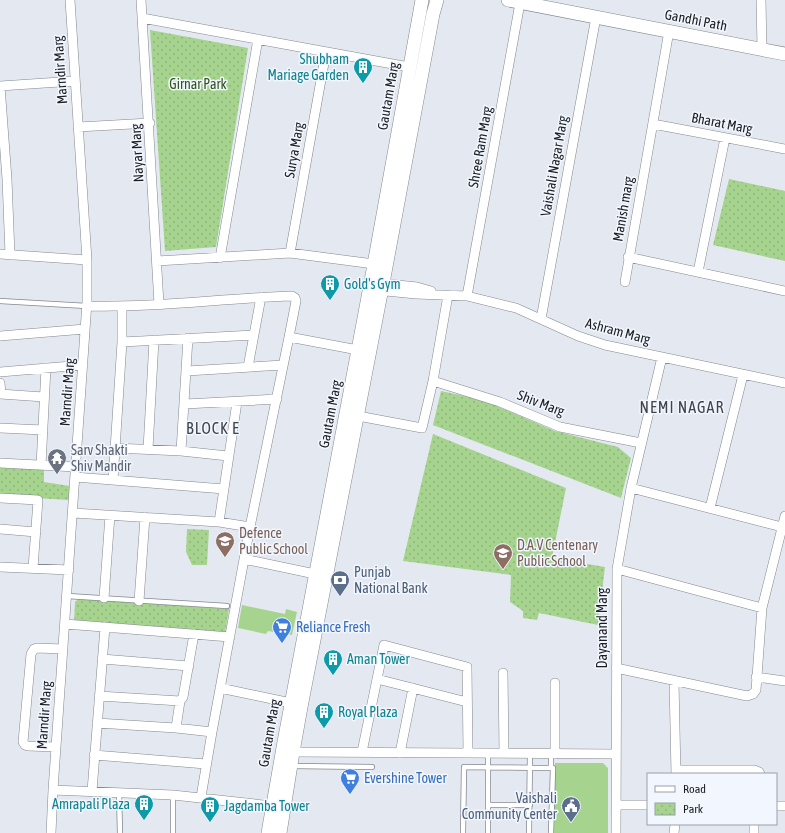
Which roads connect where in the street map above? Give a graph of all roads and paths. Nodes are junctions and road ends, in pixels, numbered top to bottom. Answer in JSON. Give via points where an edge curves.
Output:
{"nodes":[{"id":1,"x":69,"y":0,"type":"edge"},
{"id":2,"x":141,"y":0,"type":"edge"},
{"id":3,"x":761,"y":0,"type":"edge"},
{"id":4,"x":514,"y":1,"type":"edge"},
{"id":5,"x":436,"y":3,"type":"edge"},
{"id":6,"x":421,"y":4,"type":"edge"},
{"id":7,"x":142,"y":18,"type":"junction"},
{"id":8,"x":596,"y":18,"type":"junction"},
{"id":9,"x":669,"y":32,"type":"junction"},
{"id":10,"x":258,"y":39,"type":"junction"},
{"id":11,"x":762,"y":49,"type":"junction"},
{"id":12,"x":326,"y":52,"type":"junction"},
{"id":13,"x":785,"y":54,"type":"edge"},
{"id":14,"x":409,"y":68,"type":"junction"},
{"id":15,"x":75,"y":81,"type":"junction"},
{"id":16,"x":0,"y":86,"type":"edge"},
{"id":17,"x":150,"y":123,"type":"junction"},
{"id":18,"x":653,"y":124,"type":"junction"},
{"id":19,"x":78,"y":126,"type":"junction"},
{"id":20,"x":725,"y":138,"type":"junction"},
{"id":21,"x":785,"y":149,"type":"edge"},
{"id":22,"x":290,"y":253,"type":"junction"},
{"id":23,"x":5,"y":254,"type":"edge"},
{"id":24,"x":628,"y":257,"type":"junction"},
{"id":25,"x":220,"y":258,"type":"junction"},
{"id":26,"x":87,"y":260,"type":"junction"},
{"id":27,"x":157,"y":261,"type":"junction"},
{"id":28,"x":374,"y":264,"type":"junction"},
{"id":29,"x":698,"y":272,"type":"junction"},
{"id":30,"x":625,"y":282,"type":"dead end"},
{"id":31,"x":377,"y":286,"type":"junction"},
{"id":32,"x":785,"y":291,"type":"edge"},
{"id":33,"x":448,"y":295,"type":"junction"},
{"id":34,"x":467,"y":296,"type":"junction"},
{"id":35,"x":261,"y":297,"type":"junction"},
{"id":36,"x":0,"y":301,"type":"edge"},
{"id":37,"x":160,"y":304,"type":"junction"},
{"id":38,"x":87,"y":306,"type":"junction"},
{"id":39,"x":122,"y":307,"type":"junction"},
{"id":40,"x":541,"y":319,"type":"junction"},
{"id":41,"x":85,"y":329,"type":"junction"},
{"id":42,"x":254,"y":334,"type":"junction"},
{"id":43,"x":0,"y":336,"type":"edge"},
{"id":44,"x":289,"y":337,"type":"junction"},
{"id":45,"x":188,"y":338,"type":"junction"},
{"id":46,"x":154,"y":340,"type":"junction"},
{"id":47,"x":122,"y":342,"type":"junction"},
{"id":48,"x":358,"y":350,"type":"junction"},
{"id":49,"x":662,"y":357,"type":"junction"},
{"id":50,"x":83,"y":365,"type":"junction"},
{"id":51,"x":283,"y":365,"type":"junction"},
{"id":52,"x":248,"y":367,"type":"junction"},
{"id":53,"x":46,"y":368,"type":"junction"},
{"id":54,"x":187,"y":371,"type":"junction"},
{"id":55,"x":0,"y":372,"type":"edge"},
{"id":56,"x":743,"y":375,"type":"junction"},
{"id":57,"x":433,"y":381,"type":"junction"},
{"id":58,"x":785,"y":383,"type":"edge"},
{"id":59,"x":0,"y":384,"type":"edge"},
{"id":60,"x":1,"y":394,"type":"edge"},
{"id":61,"x":44,"y":397,"type":"junction"},
{"id":62,"x":277,"y":399,"type":"junction"},
{"id":63,"x":237,"y":402,"type":"junction"},
{"id":64,"x":185,"y":404,"type":"junction"},
{"id":65,"x":358,"y":416,"type":"junction"},
{"id":66,"x":0,"y":428,"type":"edge"},
{"id":67,"x":43,"y":430,"type":"junction"},
{"id":68,"x":641,"y":443,"type":"junction"},
{"id":69,"x":115,"y":448,"type":"junction"},
{"id":70,"x":148,"y":449,"type":"junction"},
{"id":71,"x":180,"y":451,"type":"junction"},
{"id":72,"x":228,"y":456,"type":"junction"},
{"id":73,"x":0,"y":463,"type":"edge"},
{"id":74,"x":41,"y":465,"type":"junction"},
{"id":75,"x":76,"y":467,"type":"junction"},
{"id":76,"x":75,"y":477,"type":"junction"},
{"id":77,"x":113,"y":480,"type":"junction"},
{"id":78,"x":631,"y":488,"type":"junction"},
{"id":79,"x":224,"y":489,"type":"junction"},
{"id":80,"x":0,"y":498,"type":"edge"},
{"id":81,"x":710,"y":508,"type":"junction"},
{"id":82,"x":73,"y":513,"type":"junction"},
{"id":83,"x":110,"y":515,"type":"junction"},
{"id":84,"x":785,"y":516,"type":"edge"},
{"id":85,"x":145,"y":517,"type":"junction"},
{"id":86,"x":219,"y":522,"type":"junction"},
{"id":87,"x":250,"y":527,"type":"junction"},
{"id":88,"x":782,"y":527,"type":"junction"},
{"id":89,"x":0,"y":530,"type":"edge"},
{"id":90,"x":36,"y":532,"type":"junction"},
{"id":91,"x":241,"y":560,"type":"junction"},
{"id":92,"x":0,"y":567,"type":"edge"},
{"id":93,"x":33,"y":568,"type":"junction"},
{"id":94,"x":617,"y":569,"type":"junction"},
{"id":95,"x":69,"y":570,"type":"junction"},
{"id":96,"x":315,"y":574,"type":"junction"},
{"id":97,"x":67,"y":596,"type":"junction"},
{"id":98,"x":104,"y":598,"type":"junction"},
{"id":99,"x":139,"y":601,"type":"junction"},
{"id":100,"x":228,"y":606,"type":"dead end"},
{"id":101,"x":762,"y":608,"type":"junction"},
{"id":102,"x":65,"y":624,"type":"junction"},
{"id":103,"x":104,"y":627,"type":"junction"},
{"id":104,"x":194,"y":634,"type":"junction"},
{"id":105,"x":230,"y":637,"type":"junction"},
{"id":106,"x":63,"y":649,"type":"junction"},
{"id":107,"x":102,"y":659,"type":"junction"},
{"id":108,"x":189,"y":666,"type":"junction"},
{"id":109,"x":616,"y":668,"type":"junction"},
{"id":110,"x":503,"y":673,"type":"dead end"},
{"id":111,"x":756,"y":677,"type":"junction"},
{"id":112,"x":377,"y":679,"type":"junction"},
{"id":113,"x":674,"y":681,"type":"junction"},
{"id":114,"x":785,"y":681,"type":"edge"},
{"id":115,"x":555,"y":683,"type":"dead end"},
{"id":116,"x":220,"y":688,"type":"junction"},
{"id":117,"x":413,"y":688,"type":"junction"},
{"id":118,"x":99,"y":696,"type":"junction"},
{"id":119,"x":180,"y":701,"type":"junction"},
{"id":120,"x":467,"y":702,"type":"junction"},
{"id":121,"x":291,"y":703,"type":"junction"},
{"id":122,"x":97,"y":723,"type":"junction"},
{"id":123,"x":176,"y":728,"type":"junction"},
{"id":124,"x":212,"y":732,"type":"junction"},
{"id":125,"x":56,"y":747,"type":"junction"},
{"id":126,"x":292,"y":752,"type":"junction"},
{"id":127,"x":362,"y":752,"type":"junction"},
{"id":128,"x":400,"y":753,"type":"junction"},
{"id":129,"x":468,"y":753,"type":"junction"},
{"id":130,"x":488,"y":753,"type":"junction"},
{"id":131,"x":504,"y":753,"type":"junction"},
{"id":132,"x":530,"y":754,"type":"junction"},
{"id":133,"x":553,"y":754,"type":"junction"},
{"id":134,"x":615,"y":754,"type":"junction"},
{"id":135,"x":94,"y":755,"type":"junction"},
{"id":136,"x":206,"y":764,"type":"junction"},
{"id":137,"x":291,"y":766,"type":"junction"},
{"id":138,"x":372,"y":767,"type":"dead end"},
{"id":139,"x":488,"y":767,"type":"junction"},
{"id":140,"x":530,"y":768,"type":"junction"},
{"id":141,"x":551,"y":768,"type":"junction"},
{"id":142,"x":676,"y":772,"type":"edge"},
{"id":143,"x":760,"y":773,"type":"edge"},
{"id":144,"x":53,"y":790,"type":"junction"},
{"id":145,"x":92,"y":791,"type":"junction"},
{"id":146,"x":118,"y":792,"type":"junction"},
{"id":147,"x":173,"y":795,"type":"junction"},
{"id":148,"x":201,"y":797,"type":"junction"},
{"id":149,"x":488,"y":805,"type":"junction"},
{"id":150,"x":530,"y":805,"type":"junction"},
{"id":151,"x":616,"y":805,"type":"junction"},
{"id":152,"x":647,"y":805,"type":"edge"},
{"id":153,"x":273,"y":806,"type":"junction"},
{"id":154,"x":273,"y":831,"type":"edge"},
{"id":155,"x":51,"y":833,"type":"edge"},
{"id":156,"x":120,"y":833,"type":"edge"},
{"id":157,"x":173,"y":833,"type":"edge"},
{"id":158,"x":463,"y":833,"type":"edge"},
{"id":159,"x":488,"y":833,"type":"edge"},
{"id":160,"x":529,"y":833,"type":"edge"},
{"id":161,"x":551,"y":833,"type":"edge"},
{"id":162,"x":616,"y":833,"type":"edge"}],
"edges":[{"from":1,"to":15,"type":"street","name":"Marndir Marg"},
{"from":2,"to":7,"type":"street","name":"Nayar Marg"},
{"from":3,"to":11,"type":"street"},
{"from":4,"to":8,"type":"street","name":"Gandhi Path"},
{"from":4,"to":34,"type":"street","name":"Shree Ram Marg"},
{"from":5,"to":31,"type":"street","name":"Gautam Marg"},
{"from":6,"to":14,"type":"street","name":"Gautam Marg"},
{"from":7,"to":10,"type":"street"},
{"from":7,"to":17,"type":"street","name":"Nayar Marg"},
{"from":8,"to":9,"type":"street","name":"Gandhi Path"},
{"from":8,"to":40,"type":"street","name":"Vaishali Nagar Marg"},
{"from":9,"to":11,"type":"street","name":"Gandhi Path"},
{"from":9,"to":18,"type":"street","name":"Manish marg"},
{"from":10,"to":12,"type":"street"},
{"from":10,"to":25,"type":"street"},
{"from":11,"to":13,"type":"street","name":"Gandhi Path"},
{"from":12,"to":14,"type":"street"},
{"from":12,"to":22,"type":"street","name":"Surya Marg"},
{"from":14,"to":28,"type":"street","name":"Gautam Marg"},
{"from":15,"to":16,"type":"street"},
{"from":15,"to":19,"type":"street","name":"Marndir Marg"},
{"from":16,"to":23,"type":"street","via":[[7,179]]},
{"from":17,"to":19,"type":"street"},
{"from":17,"to":27,"type":"street","name":"Nayar Marg"},
{"from":18,"to":20,"type":"street","name":"Bharat Marg"},
{"from":18,"to":24,"type":"street","name":"Manish marg"},
{"from":19,"to":26,"type":"street","name":"Marndir Marg"},
{"from":20,"to":21,"type":"street","name":"Bharat Marg"},
{"from":20,"to":29,"type":"street"},
{"from":22,"to":25,"type":"street"},
{"from":22,"to":28,"type":"street"},
{"from":23,"to":26,"type":"street"},
{"from":24,"to":29,"type":"street","name":"Manish marg"},
{"from":24,"to":30,"type":"street"},
{"from":25,"to":27,"type":"street"},
{"from":26,"to":38,"type":"street","name":"Marndir Marg"},
{"from":27,"to":37,"type":"street","name":"Nayar Marg"},
{"from":28,"to":31,"type":"street","name":"Gautam Marg"},
{"from":29,"to":32,"type":"street","name":"Manish marg"},
{"from":31,"to":33,"type":"street","name":"Ashram Marg","via":[[417,287]]},
{"from":31,"to":48,"type":"street","name":"Gautam Marg"},
{"from":31,"to":65,"type":"street","name":"Gautam Marg"},
{"from":33,"to":34,"type":"street","name":"Ashram Marg"},
{"from":33,"to":57,"type":"street"},
{"from":34,"to":40,"type":"street","name":"Ashram Marg","via":[[516,308]]},
{"from":35,"to":37,"type":"street"},
{"from":35,"to":42,"type":"street"},
{"from":35,"to":44,"type":"street","via":[[295,298]]},
{"from":36,"to":38,"type":"lane"},
{"from":37,"to":39,"type":"street"},
{"from":38,"to":39,"type":"street"},
{"from":38,"to":41,"type":"street","name":"Marndir Marg"},
{"from":39,"to":47,"type":"street"},
{"from":40,"to":49,"type":"street","name":"Ashram Marg","via":[[605,345]]},
{"from":41,"to":43,"type":"street"},
{"from":41,"to":50,"type":"street","name":"Marndir Marg"},
{"from":42,"to":45,"type":"street"},
{"from":42,"to":52,"type":"street"},
{"from":44,"to":48,"type":"street"},
{"from":44,"to":51,"type":"street"},
{"from":45,"to":46,"type":"street"},
{"from":45,"to":54,"type":"street"},
{"from":46,"to":47,"type":"street"},
{"from":46,"to":70,"type":"street"},
{"from":47,"to":69,"type":"street"},
{"from":48,"to":96,"type":"street","name":"Gautam Marg"},
{"from":49,"to":56,"type":"street","name":"Ashram Marg"},
{"from":49,"to":68,"type":"street","name":"Dayanand Marg"},
{"from":50,"to":53,"type":"street"},
{"from":50,"to":75,"type":"street","name":"Marndir Marg"},
{"from":51,"to":52,"type":"street"},
{"from":51,"to":62,"type":"street"},
{"from":52,"to":54,"type":"street"},
{"from":53,"to":55,"type":"street"},
{"from":53,"to":61,"type":"street"},
{"from":54,"to":64,"type":"street"},
{"from":56,"to":58,"type":"street","name":"Ashram Marg"},
{"from":56,"to":81,"type":"street"},
{"from":57,"to":65,"type":"street","via":[[422,428]]},
{"from":57,"to":68,"type":"street","name":"Shiv Marg","via":[[500,402],[560,427]]},
{"from":59,"to":60,"type":"street"},
{"from":60,"to":61,"type":"street"},
{"from":61,"to":67,"type":"street"},
{"from":62,"to":63,"type":"street"},
{"from":62,"to":87,"type":"street"},
{"from":63,"to":64,"type":"street"},
{"from":63,"to":72,"type":"street"},
{"from":64,"to":71,"type":"street"},
{"from":65,"to":126,"type":"street","name":"Gautam Marg"},
{"from":66,"to":67,"type":"street"},
{"from":67,"to":74,"type":"street"},
{"from":68,"to":78,"type":"street","name":"Dayanand Marg"},
{"from":69,"to":70,"type":"street"},
{"from":69,"to":77,"type":"street"},
{"from":70,"to":71,"type":"street"},
{"from":71,"to":72,"type":"street"},
{"from":72,"to":79,"type":"street"},
{"from":73,"to":74,"type":"street"},
{"from":74,"to":75,"type":"street"},
{"from":75,"to":76,"type":"street","name":"Marndir Marg"},
{"from":76,"to":77,"type":"street"},
{"from":76,"to":82,"type":"street","name":"Marndir Marg"},
{"from":77,"to":79,"type":"street"},
{"from":78,"to":81,"type":"street"},
{"from":78,"to":94,"type":"street","name":"Dayanand Marg"},
{"from":79,"to":86,"type":"street"},
{"from":80,"to":90,"type":"street","via":[[38,500]]},
{"from":81,"to":88,"type":"street"},
{"from":82,"to":83,"type":"street"},
{"from":82,"to":95,"type":"street","name":"Marndir Marg"},
{"from":83,"to":85,"type":"street"},
{"from":83,"to":98,"type":"street"},
{"from":84,"to":88,"type":"street"},
{"from":85,"to":86,"type":"street"},
{"from":85,"to":99,"type":"street"},
{"from":86,"to":87,"type":"street"},
{"from":87,"to":91,"type":"street"},
{"from":88,"to":101,"type":"street"},
{"from":89,"to":90,"type":"street"},
{"from":90,"to":93,"type":"street"},
{"from":91,"to":96,"type":"street"},
{"from":91,"to":105,"type":"street"},
{"from":92,"to":93,"type":"street"},
{"from":93,"to":95,"type":"street"},
{"from":94,"to":101,"type":"street"},
{"from":94,"to":109,"type":"street","name":"Dayanand Marg"},
{"from":95,"to":97,"type":"street","name":"Marndir Marg"},
{"from":96,"to":121,"type":"street","name":"Gautam Marg"},
{"from":97,"to":98,"type":"lane"},
{"from":97,"to":102,"type":"street","name":"Marndir Marg"},
{"from":98,"to":99,"type":"lane"},
{"from":99,"to":100,"type":"lane"},
{"from":101,"to":111,"type":"street"},
{"from":102,"to":103,"type":"street"},
{"from":102,"to":106,"type":"street","name":"Marndir Marg"},
{"from":103,"to":104,"type":"street"},
{"from":103,"to":107,"type":"street"},
{"from":104,"to":105,"type":"street"},
{"from":104,"to":108,"type":"street"},
{"from":105,"to":116,"type":"street"},
{"from":106,"to":125,"type":"street","name":"Marndir Marg"},
{"from":106,"to":125,"type":"street","via":[[37,648],[31,654],[23,742],[28,746]]},
{"from":107,"to":108,"type":"street"},
{"from":107,"to":118,"type":"street"},
{"from":108,"to":119,"type":"street"},
{"from":109,"to":113,"type":"street"},
{"from":109,"to":134,"type":"street","name":"Dayanand Marg"},
{"from":110,"to":131,"type":"street"},
{"from":111,"to":113,"type":"street","via":[[756,690],[747,696]]},
{"from":111,"to":114,"type":"street"},
{"from":112,"to":117,"type":"street"},
{"from":112,"to":120,"type":"street","via":[[384,645],[467,667]]},
{"from":112,"to":127,"type":"street"},
{"from":113,"to":142,"type":"street"},
{"from":115,"to":133,"type":"street"},
{"from":116,"to":121,"type":"street"},
{"from":116,"to":124,"type":"street"},
{"from":117,"to":120,"type":"street"},
{"from":117,"to":128,"type":"street"},
{"from":118,"to":119,"type":"street"},
{"from":118,"to":122,"type":"street"},
{"from":119,"to":123,"type":"street"},
{"from":120,"to":129,"type":"street"},
{"from":121,"to":153,"type":"street","name":"Gautam Marg"},
{"from":122,"to":123,"type":"street"},
{"from":122,"to":135,"type":"street"},
{"from":123,"to":124,"type":"street"},
{"from":124,"to":136,"type":"street"},
{"from":125,"to":144,"type":"street","name":"Marndir Marg"},
{"from":126,"to":127,"type":"street"},
{"from":126,"to":137,"type":"street","name":"Gautam Marg"},
{"from":127,"to":128,"type":"street"},
{"from":128,"to":129,"type":"street"},
{"from":129,"to":130,"type":"street"},
{"from":130,"to":131,"type":"street"},
{"from":130,"to":139,"type":"lane"},
{"from":131,"to":132,"type":"street"},
{"from":132,"to":133,"type":"street"},
{"from":132,"to":140,"type":"lane"},
{"from":133,"to":134,"type":"street"},
{"from":133,"to":141,"type":"lane"},
{"from":134,"to":151,"type":"street","name":"Dayanand Marg"},
{"from":135,"to":136,"type":"street"},
{"from":135,"to":145,"type":"street"},
{"from":136,"to":148,"type":"street"},
{"from":137,"to":138,"type":"lane"},
{"from":137,"to":154,"type":"street","name":"Gautam Marg"},
{"from":139,"to":140,"type":"lane"},
{"from":139,"to":149,"type":"lane"},
{"from":139,"to":158,"type":"lane","via":[[464,767]]},
{"from":140,"to":141,"type":"lane"},
{"from":140,"to":150,"type":"lane"},
{"from":141,"to":161,"type":"lane"},
{"from":142,"to":143,"type":"street","via":[[754,770]]},
{"from":144,"to":145,"type":"street"},
{"from":144,"to":155,"type":"street","name":"Marndir Marg"},
{"from":145,"to":146,"type":"street"},
{"from":146,"to":147,"type":"street"},
{"from":146,"to":156,"type":"lane"},
{"from":147,"to":148,"type":"street"},
{"from":147,"to":157,"type":"lane"},
{"from":148,"to":153,"type":"street"},
{"from":149,"to":150,"type":"lane"},
{"from":149,"to":159,"type":"lane"},
{"from":150,"to":160,"type":"lane"},
{"from":151,"to":152,"type":"street"},
{"from":151,"to":162,"type":"street","name":"Dayanand Marg"},
{"from":153,"to":154,"type":"street","name":"Gautam Marg"}]}
